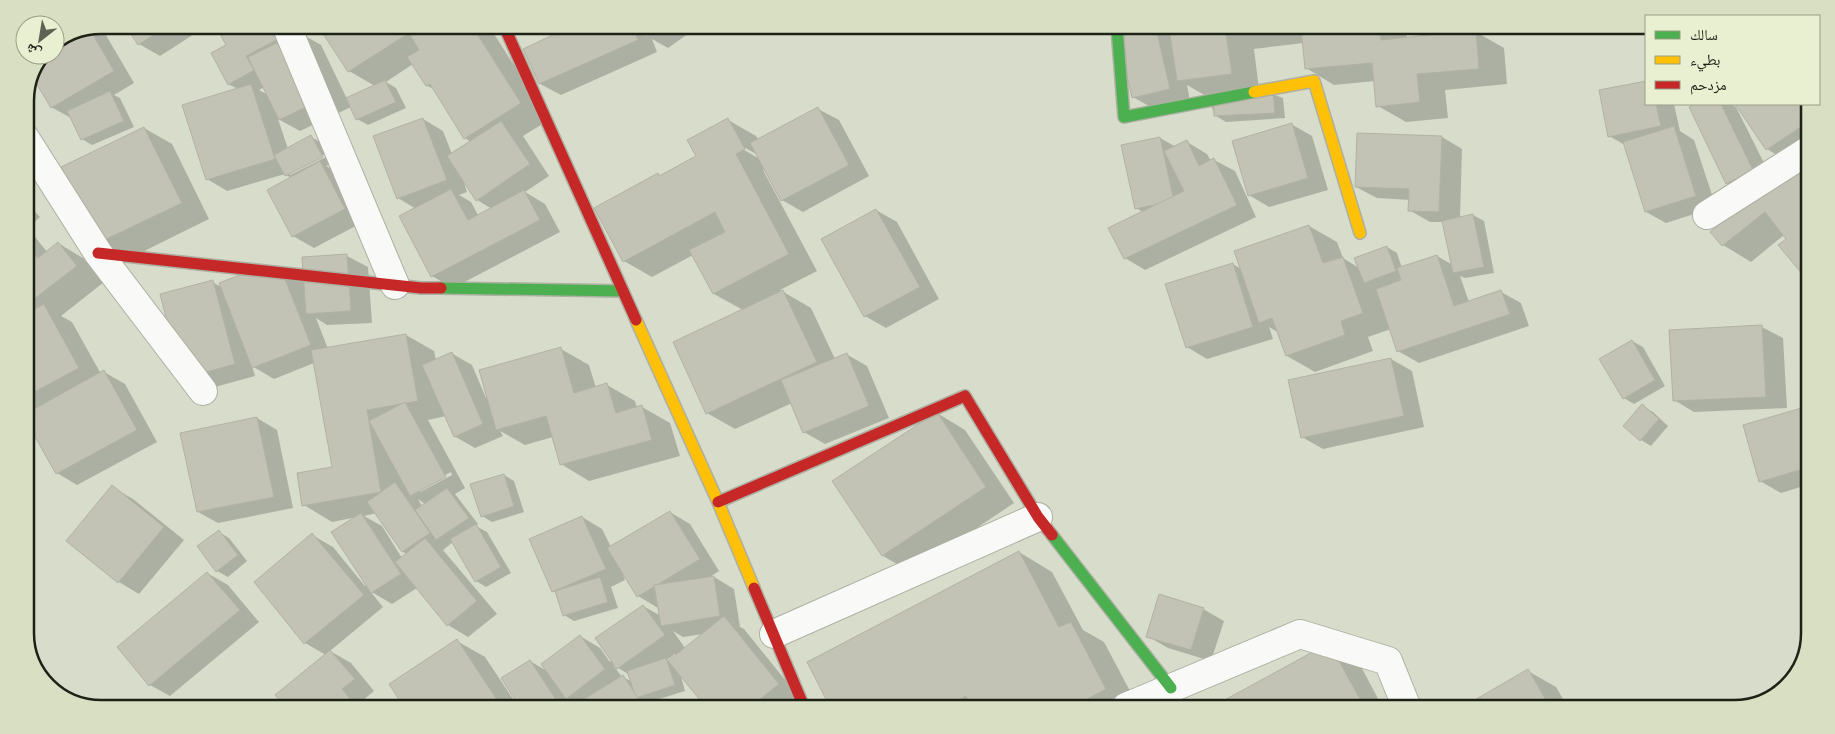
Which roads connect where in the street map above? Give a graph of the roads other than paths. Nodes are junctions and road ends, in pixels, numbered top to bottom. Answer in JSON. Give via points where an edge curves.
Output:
{"nodes":[{"id":1,"x":289,"y":34,"type":"edge"},
{"id":2,"x":508,"y":34,"type":"edge"},
{"id":3,"x":1117,"y":34,"type":"edge"},
{"id":4,"x":34,"y":152,"type":"edge"},
{"id":5,"x":1801,"y":155,"type":"edge"},
{"id":6,"x":1707,"y":215,"type":"dead end"},
{"id":7,"x":1360,"y":233,"type":"dead end"},
{"id":8,"x":98,"y":254,"type":"junction"},
{"id":9,"x":395,"y":286,"type":"junction"},
{"id":10,"x":623,"y":291,"type":"junction"},
{"id":11,"x":203,"y":391,"type":"dead end"},
{"id":12,"x":718,"y":502,"type":"junction"},
{"id":13,"x":1038,"y":517,"type":"junction"},
{"id":14,"x":774,"y":634,"type":"junction"},
{"id":15,"x":1171,"y":688,"type":"junction"},
{"id":16,"x":801,"y":700,"type":"edge"},
{"id":17,"x":1144,"y":700,"type":"edge"},
{"id":18,"x":1405,"y":700,"type":"edge"}],
"edges":[{"from":1,"to":9,"type":"street"},
{"from":2,"to":10,"type":"street"},
{"from":3,"to":7,"type":"street","via":[[1124,117],[1314,81]]},
{"from":4,"to":8,"type":"street"},
{"from":5,"to":6,"type":"street"},
{"from":8,"to":9,"type":"street"},
{"from":8,"to":11,"type":"street"},
{"from":9,"to":10,"type":"street"},
{"from":10,"to":12,"type":"street"},
{"from":12,"to":13,"type":"street","via":[[965,396]]},
{"from":12,"to":14,"type":"street"},
{"from":13,"to":14,"type":"street"},
{"from":13,"to":15,"type":"street"},
{"from":14,"to":16,"type":"street"},
{"from":15,"to":17,"type":"street"},
{"from":15,"to":18,"type":"street","via":[[1300,634],[1388,661]]}]}
